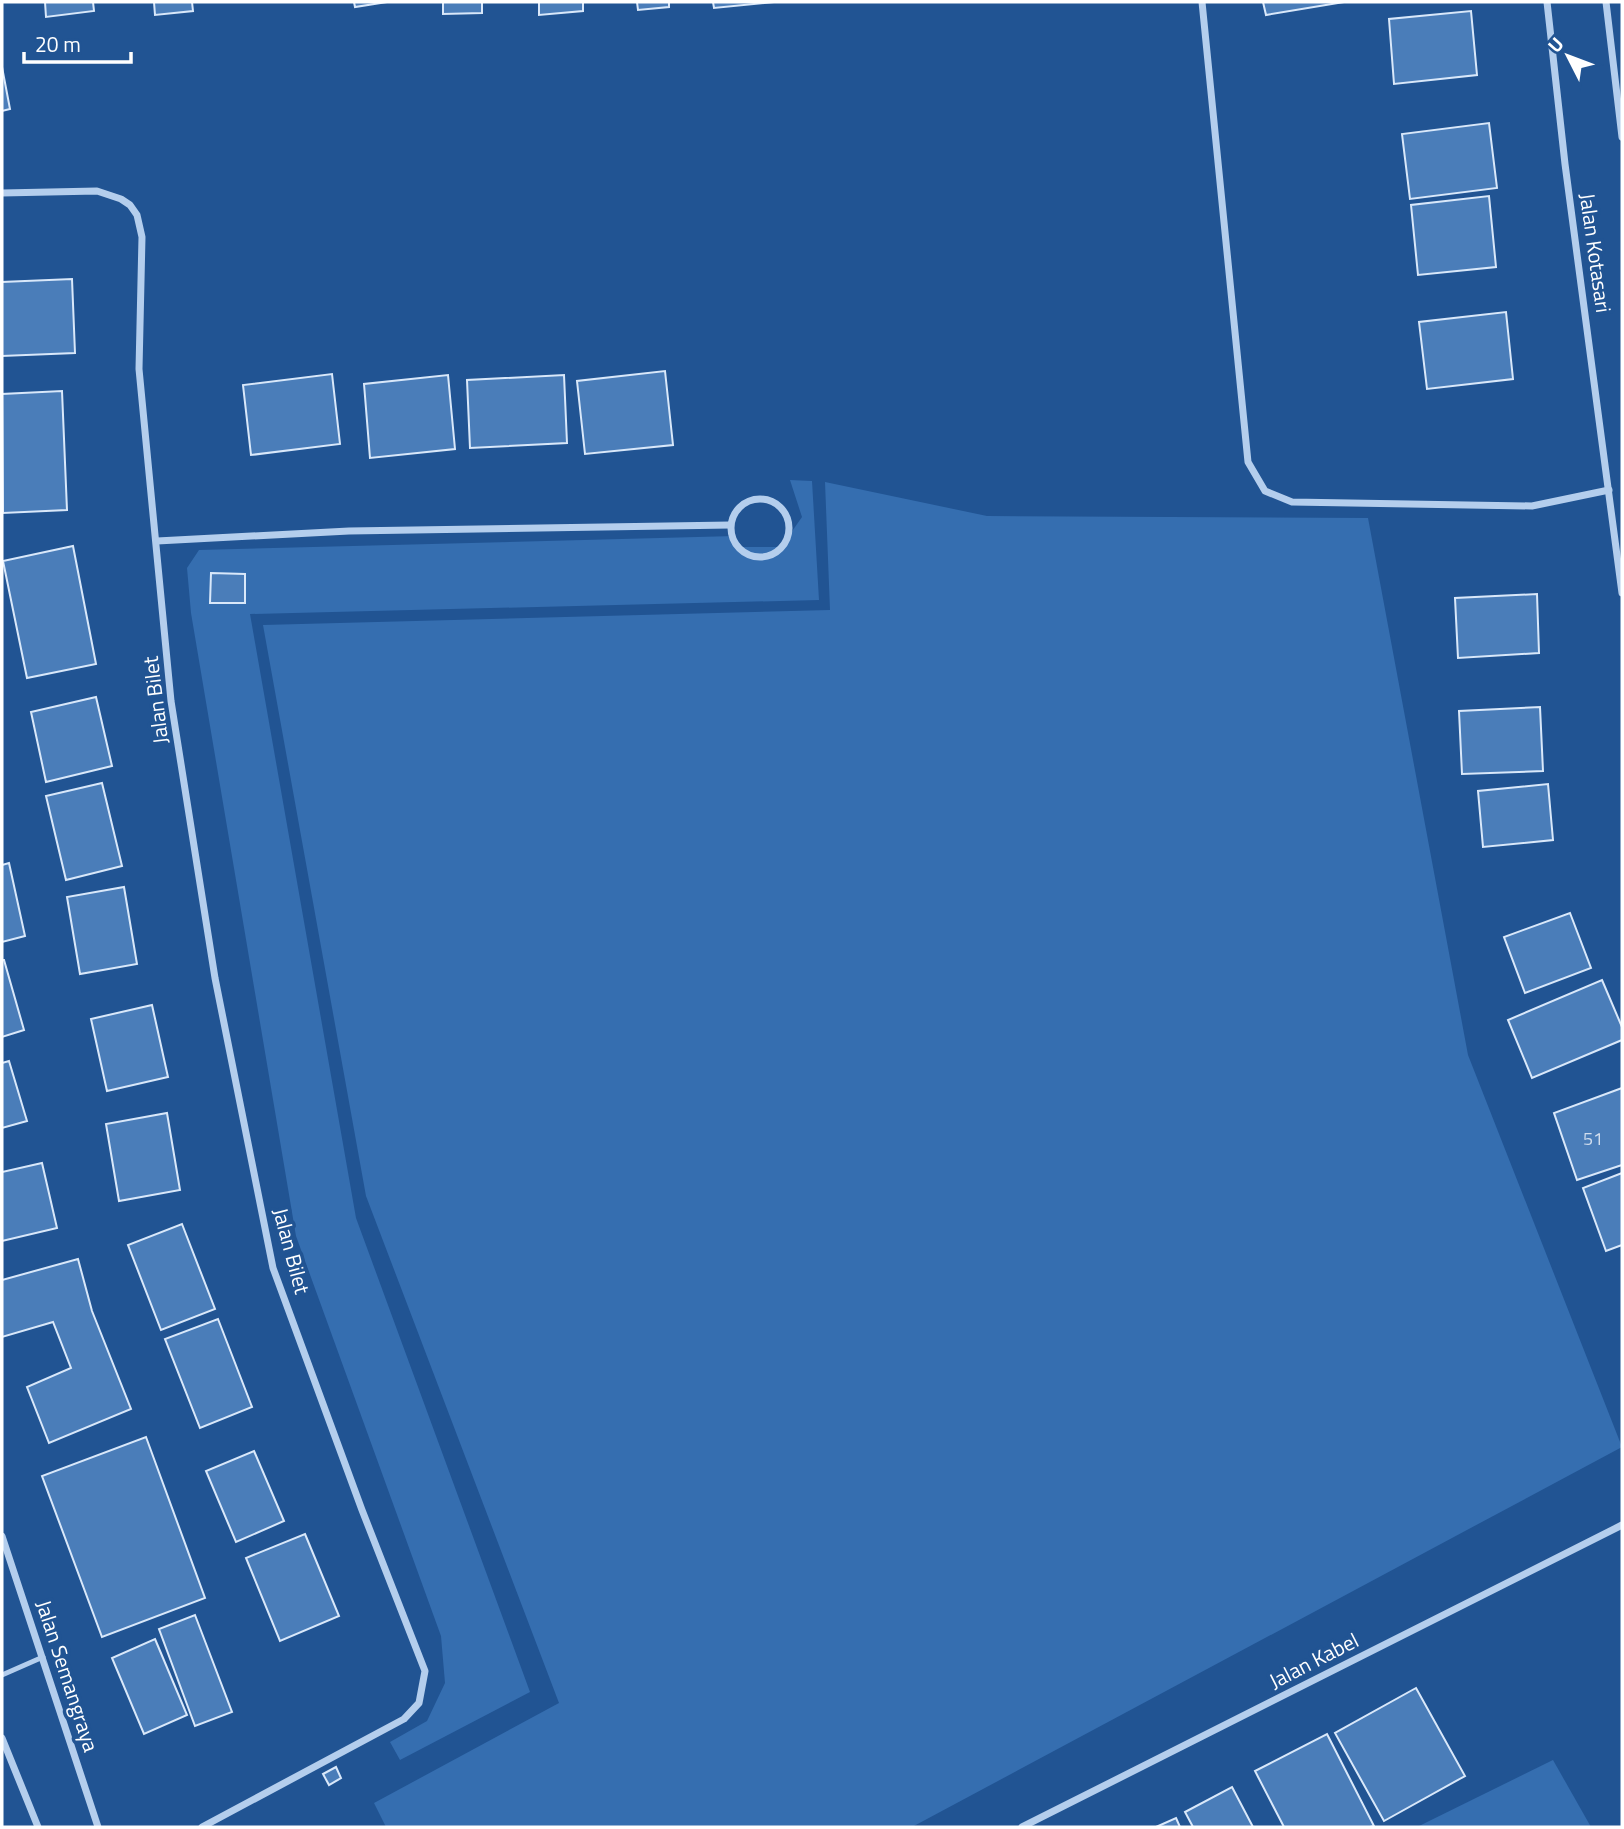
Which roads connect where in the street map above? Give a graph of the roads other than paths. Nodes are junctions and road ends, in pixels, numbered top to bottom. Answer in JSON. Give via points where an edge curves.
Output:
{"nodes":[{"id":1,"x":1202,"y":2,"type":"edge"},
{"id":2,"x":1547,"y":2,"type":"edge"},
{"id":3,"x":1606,"y":2,"type":"edge"},
{"id":4,"x":1622,"y":137,"type":"edge"},
{"id":5,"x":2,"y":194,"type":"edge"},
{"id":6,"x":1609,"y":490,"type":"junction"},
{"id":7,"x":730,"y":524,"type":"junction"},
{"id":8,"x":157,"y":541,"type":"junction"},
{"id":9,"x":1622,"y":593,"type":"edge"},
{"id":10,"x":1622,"y":1525,"type":"edge"},
{"id":11,"x":2,"y":1536,"type":"edge"},
{"id":12,"x":43,"y":1657,"type":"junction"},
{"id":13,"x":2,"y":1675,"type":"edge"},
{"id":14,"x":2,"y":1738,"type":"edge"},
{"id":15,"x":38,"y":1827,"type":"edge"},
{"id":16,"x":98,"y":1827,"type":"edge"},
{"id":17,"x":202,"y":1827,"type":"edge"},
{"id":18,"x":1022,"y":1827,"type":"edge"}],
"edges":[{"from":1,"to":6,"type":"street","via":[[1248,462],[1265,491],[1292,502],[1532,506]]},
{"from":2,"to":6,"type":"street","name":"Jalan Kotasari"},
{"from":3,"to":4,"type":"street"},
{"from":5,"to":8,"type":"street","name":"Jalan Bilet","via":[[97,191],[121,199],[137,215],[142,237],[139,369]]},
{"from":6,"to":9,"type":"street","name":"Jalan Kotasari"},
{"from":7,"to":7,"type":"street","via":[[737,548],[759,558],[771,556],[788,537],[785,514],[766,499],[743,504]]},
{"from":7,"to":8,"type":"street","via":[[349,531]]},
{"from":8,"to":17,"type":"street","name":"Jalan Bilet","via":[[171,701],[213,964],[273,1269],[425,1671],[419,1703],[404,1719]]},
{"from":10,"to":18,"type":"street","name":"Jalan Kabel"},
{"from":11,"to":12,"type":"street","name":"Jalan Semangraya"},
{"from":12,"to":13,"type":"lane"},
{"from":12,"to":16,"type":"street","name":"Jalan Semangraya"},
{"from":14,"to":15,"type":"street"}]}
